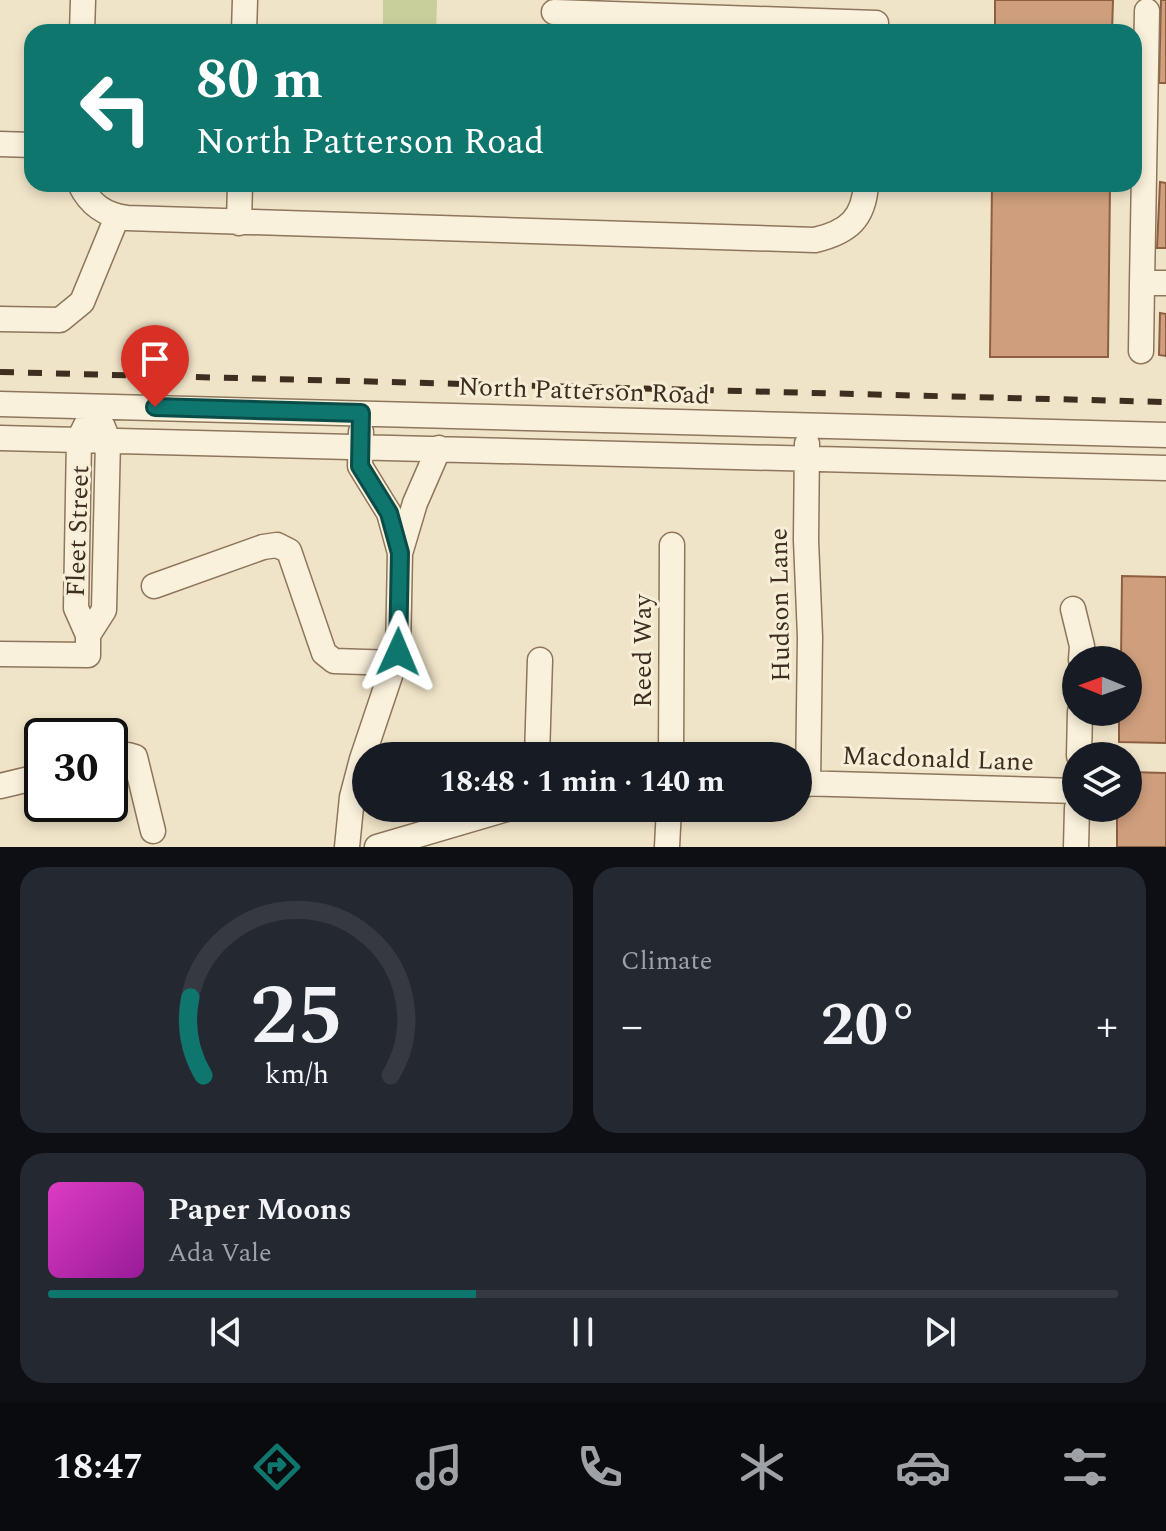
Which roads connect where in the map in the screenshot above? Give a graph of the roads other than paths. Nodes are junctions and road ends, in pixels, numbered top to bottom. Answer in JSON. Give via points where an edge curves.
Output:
{"nodes":[{"id":1,"x":83,"y":0,"type":"edge"},
{"id":2,"x":245,"y":0,"type":"edge"},
{"id":3,"x":1147,"y":11,"type":"dead end"},
{"id":4,"x":554,"y":12,"type":"dead end"},
{"id":5,"x":876,"y":18,"type":"edge"},
{"id":6,"x":82,"y":24,"type":"edge"},
{"id":7,"x":244,"y":24,"type":"edge"},
{"id":8,"x":0,"y":144,"type":"edge"},
{"id":9,"x":24,"y":145,"type":"edge"},
{"id":10,"x":1155,"y":164,"type":"edge"},
{"id":11,"x":85,"y":192,"type":"edge"},
{"id":12,"x":240,"y":192,"type":"edge"},
{"id":13,"x":866,"y":192,"type":"edge"},
{"id":14,"x":117,"y":217,"type":"junction"},
{"id":15,"x":239,"y":223,"type":"junction"},
{"id":16,"x":1154,"y":283,"type":"edge"},
{"id":17,"x":0,"y":319,"type":"edge"},
{"id":18,"x":1141,"y":351,"type":"dead end"},
{"id":19,"x":0,"y":404,"type":"edge"},
{"id":20,"x":96,"y":406,"type":"junction"},
{"id":21,"x":361,"y":413,"type":"junction"},
{"id":22,"x":808,"y":425,"type":"junction"},
{"id":23,"x":1166,"y":435,"type":"edge"},
{"id":24,"x":0,"y":438,"type":"edge"},
{"id":25,"x":79,"y":439,"type":"junction"},
{"id":26,"x":108,"y":440,"type":"junction"},
{"id":27,"x":360,"y":447,"type":"junction"},
{"id":28,"x":439,"y":448,"type":"junction"},
{"id":29,"x":807,"y":459,"type":"junction"},
{"id":30,"x":1166,"y":468,"type":"edge"},
{"id":31,"x":672,"y":545,"type":"dead end"},
{"id":32,"x":400,"y":553,"type":"junction"},
{"id":33,"x":154,"y":586,"type":"dead end"},
{"id":34,"x":1073,"y":609,"type":"dead end"},
{"id":35,"x":88,"y":645,"type":"junction"},
{"id":36,"x":1082,"y":646,"type":"edge"},
{"id":37,"x":0,"y":654,"type":"edge"},
{"id":38,"x":540,"y":660,"type":"dead end"},
{"id":39,"x":396,"y":663,"type":"junction"},
{"id":40,"x":537,"y":742,"type":"edge"},
{"id":41,"x":671,"y":742,"type":"edge"},
{"id":42,"x":805,"y":742,"type":"edge"},
{"id":43,"x":128,"y":755,"type":"edge"},
{"id":44,"x":24,"y":780,"type":"edge"},
{"id":45,"x":812,"y":784,"type":"edge"},
{"id":46,"x":0,"y":786,"type":"edge"},
{"id":47,"x":1062,"y":791,"type":"edge"},
{"id":48,"x":462,"y":822,"type":"edge"},
{"id":49,"x":668,"y":822,"type":"edge"},
{"id":50,"x":1077,"y":822,"type":"edge"},
{"id":51,"x":153,"y":831,"type":"dead end"},
{"id":52,"x":347,"y":847,"type":"edge"},
{"id":53,"x":377,"y":847,"type":"edge"},
{"id":54,"x":667,"y":847,"type":"edge"},
{"id":55,"x":1076,"y":847,"type":"edge"}],
"edges":[{"from":1,"to":6,"type":"street"},
{"from":2,"to":7,"type":"street"},
{"from":3,"to":10,"type":"street"},
{"from":4,"to":5,"type":"street"},
{"from":8,"to":9,"type":"street"},
{"from":10,"to":16,"type":"street"},
{"from":11,"to":14,"type":"street","via":[[92,204]]},
{"from":12,"to":15,"type":"street"},
{"from":13,"to":15,"type":"street","via":[[865,205],[845,229],[815,240]]},
{"from":14,"to":15,"type":"street"},
{"from":14,"to":17,"type":"street","via":[[82,302],[73,311],[60,320]]},
{"from":16,"to":18,"type":"street"},
{"from":19,"to":20,"type":"street","name":"North Patterson Road"},
{"from":20,"to":21,"type":"street","name":"North Patterson Road"},
{"from":20,"to":25,"type":"street"},
{"from":20,"to":26,"type":"street","name":"Fleet Street"},
{"from":21,"to":22,"type":"street","name":"North Patterson Road"},
{"from":21,"to":27,"type":"street"},
{"from":22,"to":23,"type":"street","name":"North Patterson Road"},
{"from":22,"to":29,"type":"street","name":"Hudson Lane"},
{"from":24,"to":25,"type":"street"},
{"from":25,"to":26,"type":"street"},
{"from":25,"to":35,"type":"street","via":[[76,608]]},
{"from":26,"to":27,"type":"street"},
{"from":26,"to":35,"type":"street","name":"Fleet Street","via":[[104,610]]},
{"from":27,"to":28,"type":"street"},
{"from":27,"to":32,"type":"street","via":[[360,466],[389,513]]},
{"from":28,"to":29,"type":"street"},
{"from":28,"to":32,"type":"street"},
{"from":29,"to":30,"type":"street"},
{"from":29,"to":42,"type":"street","name":"Hudson Lane","via":[[810,637]]},
{"from":31,"to":41,"type":"street","name":"Reed Way"},
{"from":32,"to":39,"type":"street"},
{"from":33,"to":39,"type":"street","via":[[277,545],[289,551],[324,653],[334,661]]},
{"from":34,"to":36,"type":"street"},
{"from":35,"to":37,"type":"street"},
{"from":38,"to":40,"type":"street"},
{"from":39,"to":52,"type":"street","via":[[358,771]]},
{"from":43,"to":51,"type":"street","via":[[135,757]]},
{"from":44,"to":46,"type":"street"},
{"from":45,"to":47,"type":"street","name":"Macdonald Lane"},
{"from":48,"to":53,"type":"street"},
{"from":49,"to":54,"type":"street"},
{"from":50,"to":55,"type":"street"}]}
